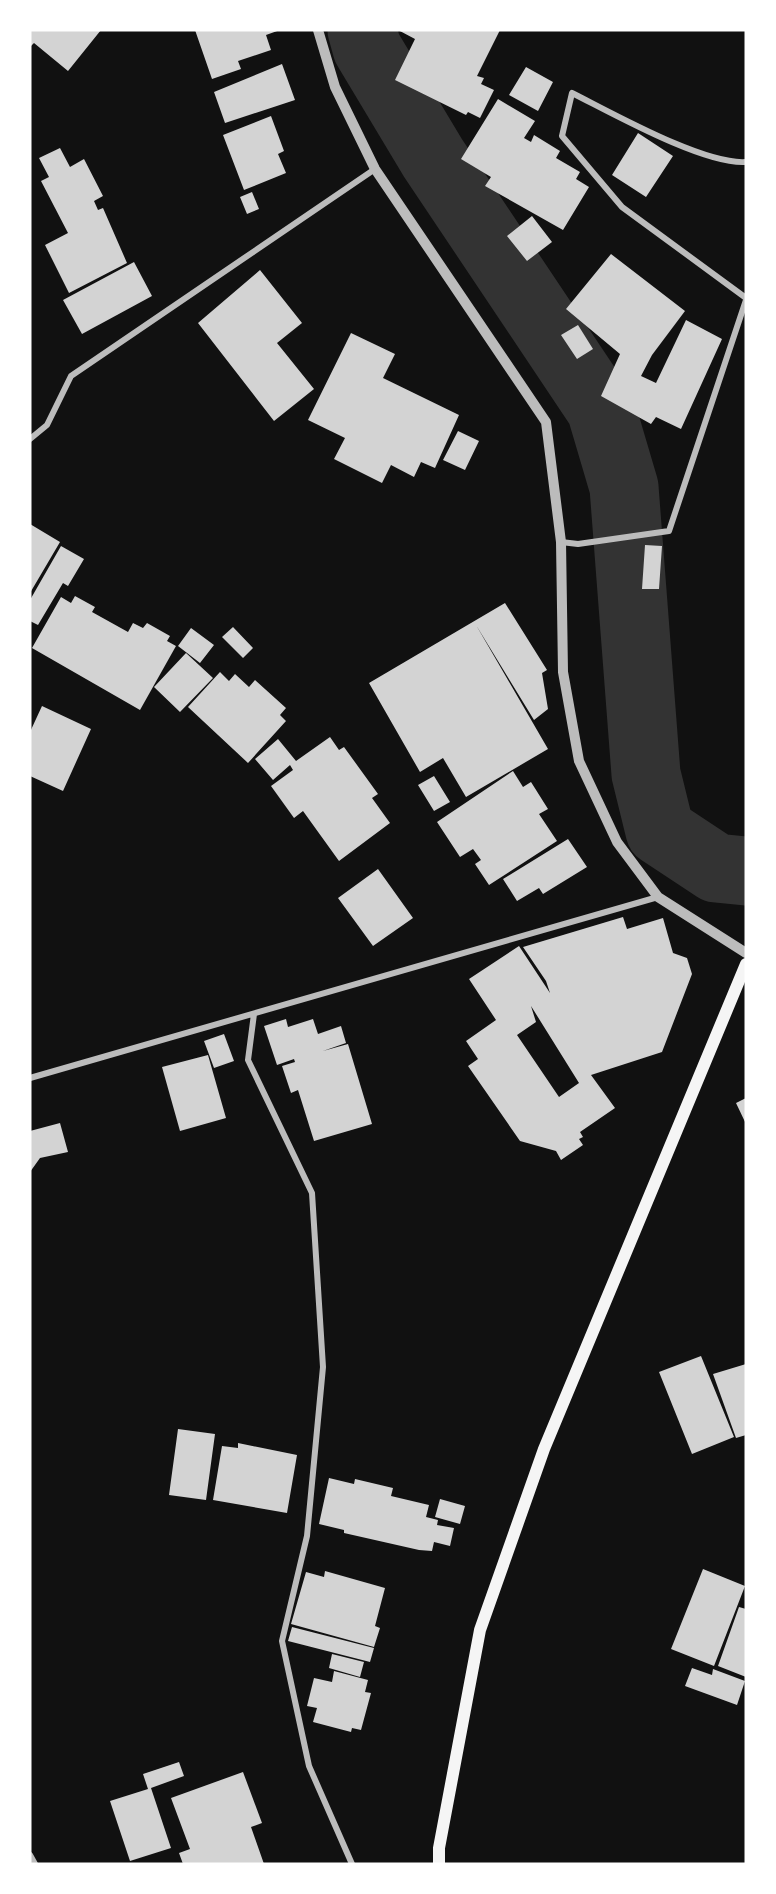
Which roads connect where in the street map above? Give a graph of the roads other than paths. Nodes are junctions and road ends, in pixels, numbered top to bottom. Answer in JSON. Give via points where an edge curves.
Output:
{"nodes":[{"id":1,"x":318,"y":30,"type":"edge"},
{"id":2,"x":746,"y":162,"type":"edge"},
{"id":3,"x":375,"y":169,"type":"junction"},
{"id":4,"x":746,"y":299,"type":"edge"},
{"id":5,"x":30,"y":440,"type":"edge"},
{"id":6,"x":561,"y":542,"type":"junction"},
{"id":7,"x":657,"y":897,"type":"junction"},
{"id":8,"x":746,"y":953,"type":"edge"},
{"id":9,"x":746,"y":964,"type":"edge"},
{"id":10,"x":254,"y":1014,"type":"junction"},
{"id":11,"x":30,"y":1078,"type":"edge"},
{"id":12,"x":30,"y":1855,"type":"edge"},
{"id":13,"x":35,"y":1864,"type":"edge"},
{"id":14,"x":352,"y":1864,"type":"edge"},
{"id":15,"x":439,"y":1864,"type":"edge"}],
"edges":[{"from":1,"to":3,"type":"street","via":[[335,87]]},
{"from":2,"to":4,"type":"street","via":[[730,163],[666,140],[572,93],[562,136],[615,199]]},
{"from":3,"to":5,"type":"street","via":[[71,376],[46,425]]},
{"from":3,"to":6,"type":"street","via":[[546,422]]},
{"from":4,"to":6,"type":"street","via":[[669,531],[578,544]]},
{"from":6,"to":7,"type":"street","via":[[563,672],[579,761],[617,843]]},
{"from":7,"to":8,"type":"street"},
{"from":7,"to":10,"type":"street"},
{"from":9,"to":15,"type":"main road","via":[[544,1449],[480,1630]]},
{"from":10,"to":11,"type":"street"},
{"from":10,"to":14,"type":"street","via":[[248,1060],[312,1193],[323,1367],[307,1536],[282,1641],[309,1766]]},
{"from":12,"to":13,"type":"street"}]}
